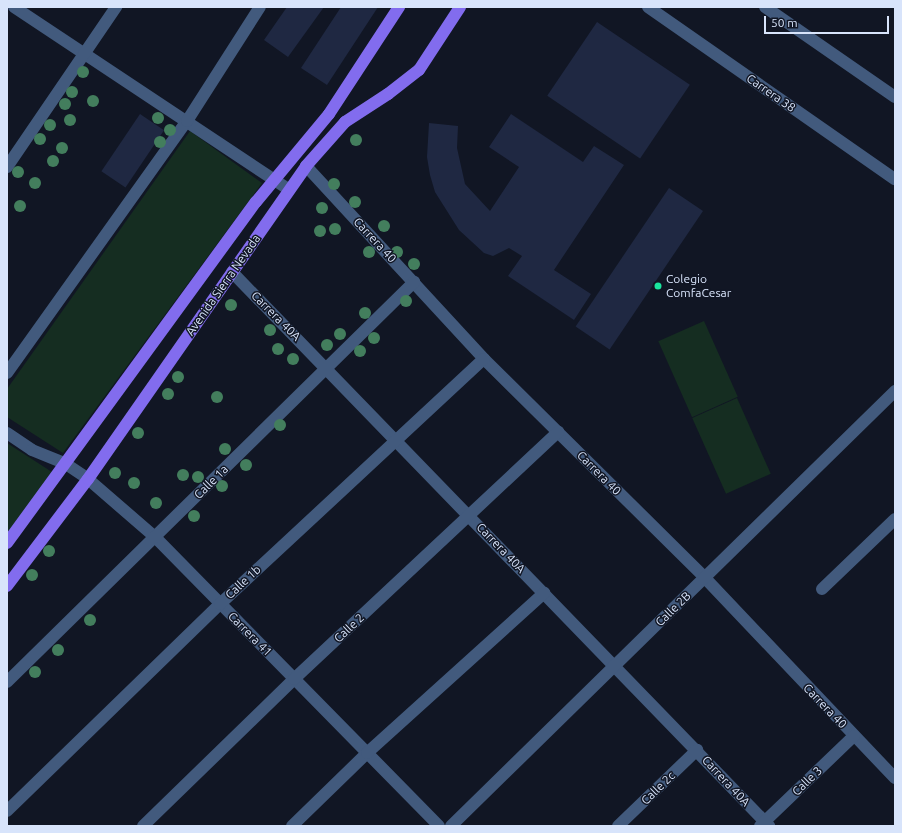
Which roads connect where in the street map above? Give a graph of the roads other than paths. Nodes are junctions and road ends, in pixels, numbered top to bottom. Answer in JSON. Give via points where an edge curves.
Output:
{"nodes":[{"id":1,"x":14,"y":7,"type":"edge"},
{"id":2,"x":116,"y":7,"type":"edge"},
{"id":3,"x":260,"y":7,"type":"edge"},
{"id":4,"x":399,"y":7,"type":"edge"},
{"id":5,"x":460,"y":7,"type":"edge"},
{"id":6,"x":648,"y":7,"type":"edge"},
{"id":7,"x":765,"y":7,"type":"edge"},
{"id":8,"x":85,"y":54,"type":"junction"},
{"id":9,"x":895,"y":98,"type":"edge"},
{"id":10,"x":187,"y":121,"type":"junction"},
{"id":11,"x":306,"y":166,"type":"junction"},
{"id":12,"x":7,"y":167,"type":"edge"},
{"id":13,"x":895,"y":179,"type":"edge"},
{"id":14,"x":274,"y":180,"type":"junction"},
{"id":15,"x":289,"y":190,"type":"junction"},
{"id":16,"x":232,"y":272,"type":"junction"},
{"id":17,"x":414,"y":282,"type":"junction"},
{"id":18,"x":484,"y":359,"type":"junction"},
{"id":19,"x":327,"y":368,"type":"junction"},
{"id":20,"x":7,"y":373,"type":"edge"},
{"id":21,"x":895,"y":391,"type":"edge"},
{"id":22,"x":558,"y":432,"type":"junction"},
{"id":23,"x":7,"y":433,"type":"edge"},
{"id":24,"x":397,"y":441,"type":"junction"},
{"id":25,"x":66,"y":464,"type":"junction"},
{"id":26,"x":88,"y":479,"type":"junction"},
{"id":27,"x":469,"y":515,"type":"junction"},
{"id":28,"x":895,"y":519,"type":"edge"},
{"id":29,"x":155,"y":537,"type":"junction"},
{"id":30,"x":7,"y":543,"type":"edge"},
{"id":31,"x":705,"y":578,"type":"junction"},
{"id":32,"x":7,"y":586,"type":"edge"},
{"id":33,"x":822,"y":589,"type":"dead end"},
{"id":34,"x":544,"y":593,"type":"junction"},
{"id":35,"x":220,"y":604,"type":"junction"},
{"id":36,"x":613,"y":668,"type":"junction"},
{"id":37,"x":294,"y":679,"type":"junction"},
{"id":38,"x":7,"y":682,"type":"edge"},
{"id":39,"x":854,"y":736,"type":"junction"},
{"id":40,"x":697,"y":750,"type":"junction"},
{"id":41,"x":367,"y":753,"type":"junction"},
{"id":42,"x":895,"y":778,"type":"edge"},
{"id":43,"x":7,"y":811,"type":"edge"},
{"id":44,"x":764,"y":824,"type":"edge"},
{"id":45,"x":143,"y":826,"type":"edge"},
{"id":46,"x":292,"y":826,"type":"edge"},
{"id":47,"x":439,"y":826,"type":"edge"},
{"id":48,"x":451,"y":826,"type":"edge"},
{"id":49,"x":618,"y":826,"type":"edge"}],
"edges":[{"from":1,"to":8,"type":"street"},
{"from":2,"to":8,"type":"street"},
{"from":3,"to":10,"type":"street"},
{"from":4,"to":14,"type":"main road","name":"Avenida Sierra Nevada","via":[[329,114]]},
{"from":5,"to":11,"type":"main road","name":"Avenida Sierra Nevada","via":[[419,70],[345,122]]},
{"from":6,"to":13,"type":"street","name":"Carrera 38"},
{"from":7,"to":9,"type":"street"},
{"from":8,"to":10,"type":"street"},
{"from":8,"to":12,"type":"street"},
{"from":10,"to":14,"type":"street"},
{"from":10,"to":20,"type":"street"},
{"from":11,"to":15,"type":"main road","name":"Avenida Sierra Nevada"},
{"from":11,"to":17,"type":"street","name":"Carrera 40"},
{"from":14,"to":15,"type":"street"},
{"from":14,"to":25,"type":"main road","name":"Avenida Sierra Nevada"},
{"from":15,"to":16,"type":"main road","name":"Avenida Sierra Nevada"},
{"from":16,"to":19,"type":"street","name":"Carrera 40A"},
{"from":16,"to":26,"type":"main road","name":"Avenida Sierra Nevada"},
{"from":17,"to":18,"type":"street","name":"Carrera 40"},
{"from":17,"to":19,"type":"street","name":"Calle 1a"},
{"from":18,"to":22,"type":"street","name":"Carrera 40"},
{"from":18,"to":24,"type":"street","name":"Calle 1b"},
{"from":19,"to":24,"type":"street","name":"Carrera 40A"},
{"from":19,"to":29,"type":"street","name":"Calle 1a"},
{"from":21,"to":31,"type":"street","name":"Calle 2B"},
{"from":22,"to":27,"type":"street","name":"Calle 2"},
{"from":22,"to":31,"type":"street","name":"Carrera 40"},
{"from":23,"to":25,"type":"street","name":"Carrera 41","via":[[32,450]]},
{"from":24,"to":27,"type":"street","name":"Carrera 40A"},
{"from":24,"to":35,"type":"street","name":"Calle 1b"},
{"from":25,"to":26,"type":"street","name":"Carrera 41"},
{"from":25,"to":30,"type":"main road","name":"Avenida Sierra Nevada"},
{"from":26,"to":29,"type":"street","name":"Carrera 41"},
{"from":26,"to":32,"type":"main road","name":"Avenida Sierra Nevada"},
{"from":27,"to":34,"type":"street","name":"Carrera 40A"},
{"from":27,"to":37,"type":"street","name":"Calle 2"},
{"from":28,"to":33,"type":"street"},
{"from":29,"to":35,"type":"street","name":"Carrera 41"},
{"from":29,"to":38,"type":"street","name":"Calle 1a"},
{"from":31,"to":36,"type":"street","name":"Calle 2B"},
{"from":31,"to":39,"type":"street","name":"Carrera 40"},
{"from":34,"to":36,"type":"street","name":"Carrera 40A"},
{"from":34,"to":41,"type":"street"},
{"from":35,"to":37,"type":"street","name":"Carrera 41"},
{"from":35,"to":43,"type":"street","name":"Calle 1b"},
{"from":36,"to":40,"type":"street","name":"Carrera 40A"},
{"from":36,"to":48,"type":"street","name":"Calle 2B"},
{"from":37,"to":41,"type":"street","name":"Carrera 41"},
{"from":37,"to":45,"type":"street","name":"Calle 2"},
{"from":39,"to":42,"type":"street","name":"Carrera 40"},
{"from":39,"to":44,"type":"street","name":"Calle 3"},
{"from":40,"to":44,"type":"street","name":"Carrera 40A"},
{"from":40,"to":49,"type":"street","name":"Calle 2c"},
{"from":41,"to":46,"type":"street"},
{"from":41,"to":47,"type":"street","name":"Carrera 41"}]}
